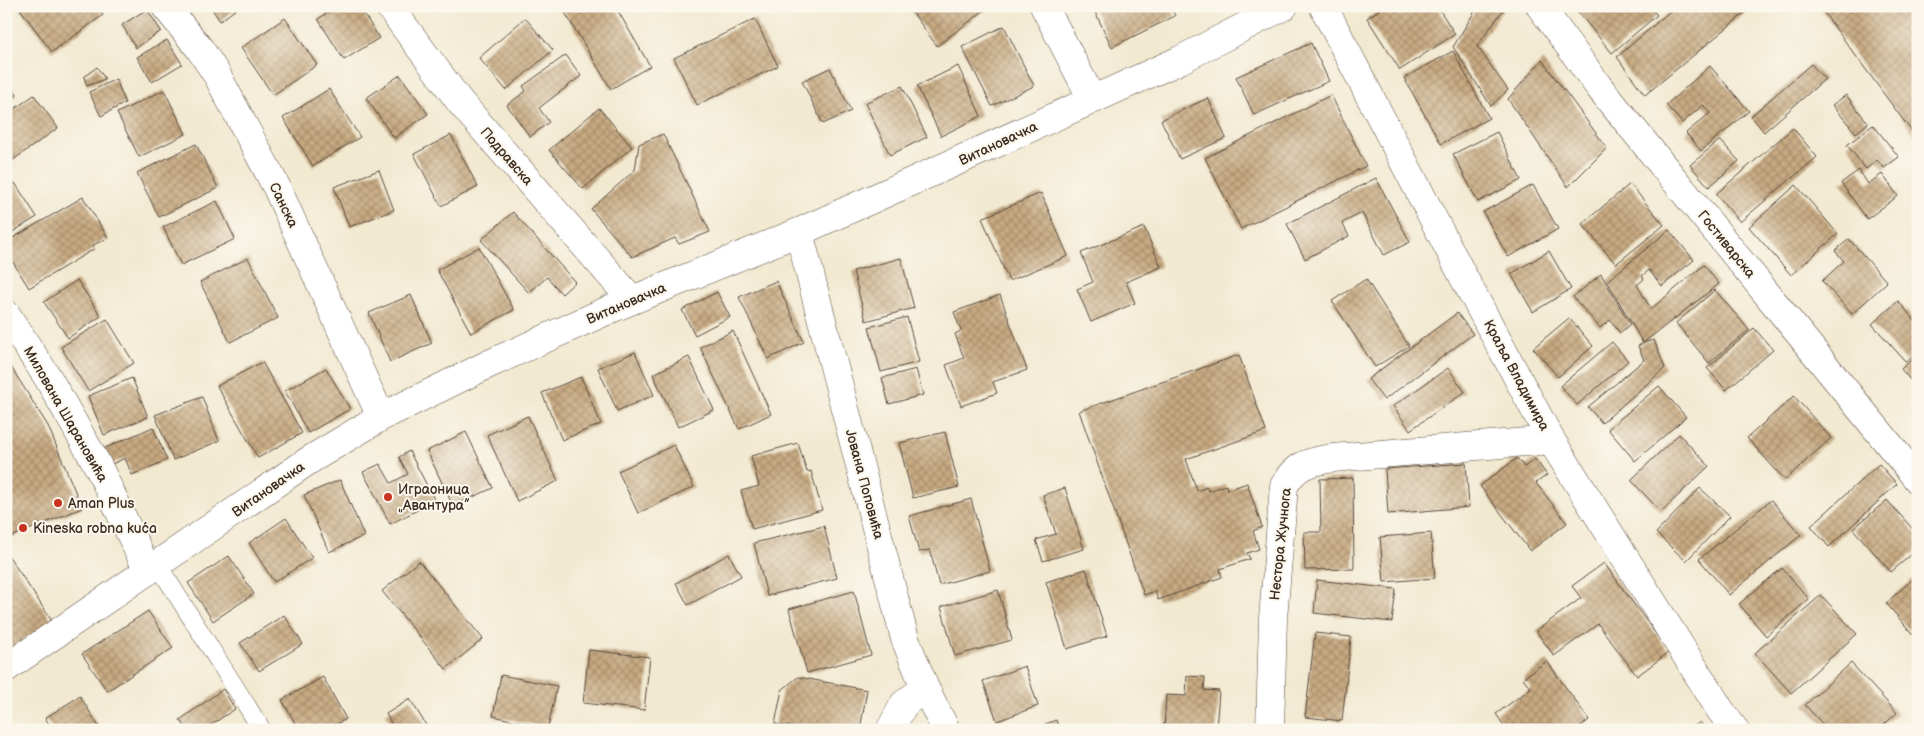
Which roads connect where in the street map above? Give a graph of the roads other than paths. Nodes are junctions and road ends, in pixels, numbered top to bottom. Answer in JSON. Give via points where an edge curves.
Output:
{"nodes":[{"id":1,"x":165,"y":6,"type":"edge"},
{"id":2,"x":389,"y":6,"type":"edge"},
{"id":3,"x":1044,"y":6,"type":"edge"},
{"id":4,"x":1284,"y":6,"type":"edge"},
{"id":5,"x":1323,"y":6,"type":"edge"},
{"id":6,"x":1540,"y":6,"type":"edge"},
{"id":7,"x":1092,"y":99,"type":"junction"},
{"id":8,"x":799,"y":232,"type":"junction"},
{"id":9,"x":632,"y":300,"type":"junction"},
{"id":10,"x":6,"y":314,"type":"edge"},
{"id":11,"x":381,"y":416,"type":"junction"},
{"id":12,"x":1551,"y":440,"type":"junction"},
{"id":13,"x":1918,"y":480,"type":"edge"},
{"id":14,"x":153,"y":568,"type":"junction"},
{"id":15,"x":6,"y":668,"type":"edge"},
{"id":16,"x":925,"y":688,"type":"junction"},
{"id":17,"x":262,"y":730,"type":"edge"},
{"id":18,"x":890,"y":730,"type":"edge"},
{"id":19,"x":946,"y":730,"type":"edge"},
{"id":20,"x":1270,"y":730,"type":"edge"},
{"id":21,"x":1735,"y":730,"type":"edge"}],
"edges":[{"from":1,"to":11,"type":"street","name":"Санска","via":[[213,69],[277,188]]},
{"from":2,"to":9,"type":"street","name":"Подравска","via":[[460,102]]},
{"from":3,"to":7,"type":"street"},
{"from":4,"to":7,"type":"street","name":"Витановачка","via":[[1215,43]]},
{"from":5,"to":12,"type":"street","name":"Краља Владимира"},
{"from":6,"to":13,"type":"street","name":"Гостиварска","via":[[1599,87]]},
{"from":7,"to":8,"type":"street","name":"Витановачка"},
{"from":8,"to":9,"type":"street","name":"Витановачка"},
{"from":8,"to":16,"type":"street","name":"Јована Поповића","via":[[905,639]]},
{"from":9,"to":11,"type":"street","name":"Витановачка"},
{"from":10,"to":14,"type":"street","name":"Милована Шарановића","via":[[48,378]]},
{"from":11,"to":14,"type":"street","name":"Витановачка","via":[[308,461]]},
{"from":12,"to":20,"type":"street","name":"Нестора Жучнога","via":[[1334,458],[1311,462],[1296,469],[1284,486],[1273,618]]},
{"from":12,"to":21,"type":"street","name":"Краља Владимира"},
{"from":14,"to":15,"type":"street","name":"Витановачка"},
{"from":14,"to":17,"type":"lane"},
{"from":16,"to":18,"type":"street","via":[[904,704]]},
{"from":16,"to":19,"type":"street","name":"Јована Поповића"}]}
